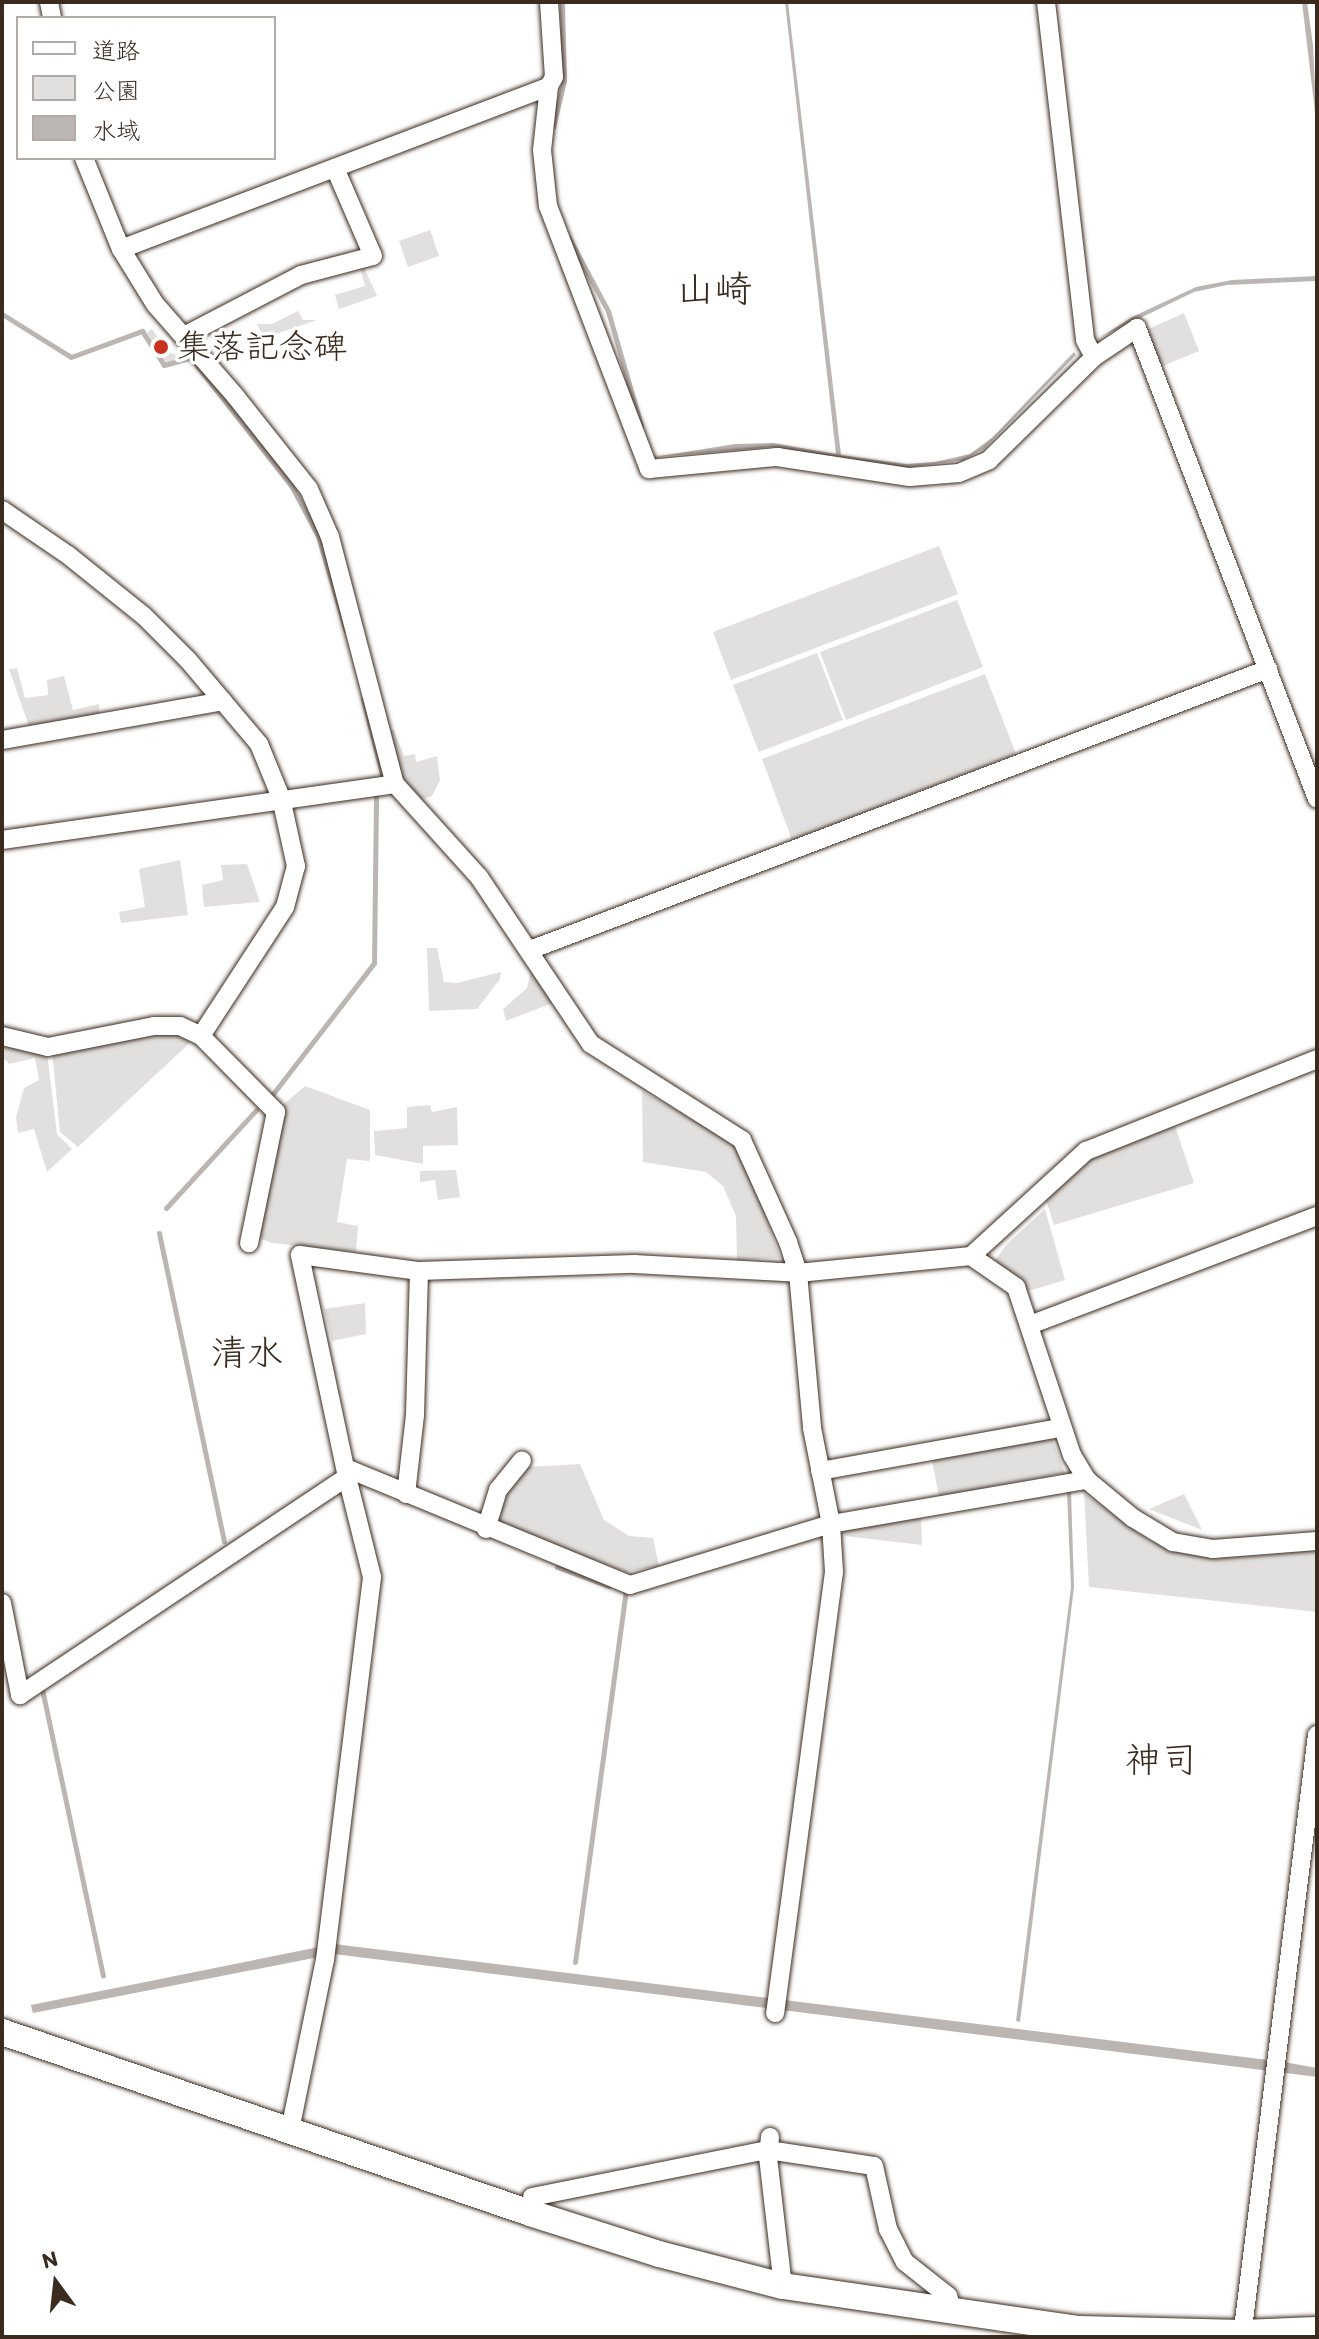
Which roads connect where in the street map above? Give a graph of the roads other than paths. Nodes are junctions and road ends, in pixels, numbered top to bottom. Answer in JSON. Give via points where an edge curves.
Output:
{"nodes":[{"id":1,"x":549,"y":2,"type":"edge"},
{"id":2,"x":1046,"y":2,"type":"edge"},
{"id":3,"x":549,"y":86,"type":"junction"},
{"id":4,"x":85,"y":160,"type":"edge"},
{"id":5,"x":335,"y":168,"type":"junction"},
{"id":6,"x":121,"y":249,"type":"junction"},
{"id":7,"x":184,"y":336,"type":"junction"},
{"id":8,"x":1094,"y":357,"type":"junction"},
{"id":9,"x":2,"y":510,"type":"edge"},
{"id":10,"x":1268,"y":669,"type":"junction"},
{"id":11,"x":223,"y":701,"type":"junction"},
{"id":12,"x":2,"y":740,"type":"edge"},
{"id":13,"x":395,"y":784,"type":"junction"},
{"id":14,"x":281,"y":798,"type":"junction"},
{"id":15,"x":1317,"y":799,"type":"edge"},
{"id":16,"x":2,"y":840,"type":"edge"},
{"id":17,"x":530,"y":950,"type":"junction"},
{"id":18,"x":2,"y":1036,"type":"edge"},
{"id":19,"x":201,"y":1036,"type":"junction"},
{"id":20,"x":1317,"y":1059,"type":"edge"},
{"id":21,"x":1317,"y":1216,"type":"edge"},
{"id":22,"x":249,"y":1243,"type":"dead end"},
{"id":23,"x":971,"y":1256,"type":"junction"},
{"id":24,"x":419,"y":1271,"type":"junction"},
{"id":25,"x":798,"y":1273,"type":"junction"},
{"id":26,"x":1030,"y":1325,"type":"junction"},
{"id":27,"x":1060,"y":1428,"type":"junction"},
{"id":28,"x":522,"y":1460,"type":"dead end"},
{"id":29,"x":820,"y":1471,"type":"junction"},
{"id":30,"x":347,"y":1473,"type":"junction"},
{"id":31,"x":1087,"y":1480,"type":"junction"},
{"id":32,"x":406,"y":1494,"type":"junction"},
{"id":33,"x":831,"y":1524,"type":"junction"},
{"id":34,"x":486,"y":1529,"type":"junction"},
{"id":35,"x":1317,"y":1541,"type":"edge"},
{"id":36,"x":2,"y":1603,"type":"edge"},
{"id":37,"x":1317,"y":1738,"type":"edge"},
{"id":38,"x":775,"y":2013,"type":"dead end"},
{"id":39,"x":2,"y":2032,"type":"edge"},
{"id":40,"x":290,"y":2130,"type":"junction"},
{"id":41,"x":769,"y":2143,"type":"junction"},
{"id":42,"x":532,"y":2197,"type":"dead end"},
{"id":43,"x":783,"y":2286,"type":"junction"},
{"id":44,"x":953,"y":2311,"type":"junction"},
{"id":45,"x":1317,"y":2330,"type":"edge"},
{"id":46,"x":1242,"y":2335,"type":"edge"}],
"edges":[{"from":1,"to":3,"type":"street","via":[[554,77]]},
{"from":2,"to":8,"type":"street","via":[[1085,340]]},
{"from":3,"to":5,"type":"street"},
{"from":3,"to":8,"type":"street","via":[[542,150],[548,206],[649,469],[777,457],[910,477],[959,473],[998,451]]},
{"from":4,"to":6,"type":"street"},
{"from":5,"to":6,"type":"street"},
{"from":5,"to":7,"type":"street","via":[[373,256],[301,275]]},
{"from":6,"to":7,"type":"street","via":[[155,304]]},
{"from":7,"to":13,"type":"street","via":[[309,489],[330,537]]},
{"from":8,"to":10,"type":"street","via":[[1137,328]]},
{"from":9,"to":11,"type":"street","via":[[144,616]]},
{"from":10,"to":15,"type":"street"},
{"from":10,"to":17,"type":"street"},
{"from":11,"to":12,"type":"street"},
{"from":11,"to":14,"type":"street","via":[[259,744]]},
{"from":13,"to":14,"type":"street"},
{"from":13,"to":17,"type":"street","via":[[479,877]]},
{"from":14,"to":16,"type":"street"},
{"from":14,"to":19,"type":"street","via":[[296,866],[285,907]]},
{"from":17,"to":25,"type":"street","via":[[591,1044],[742,1140]]},
{"from":18,"to":19,"type":"street","via":[[48,1047],[154,1026],[180,1026]]},
{"from":19,"to":22,"type":"street","via":[[276,1112]]},
{"from":20,"to":23,"type":"street","via":[[1086,1151]]},
{"from":21,"to":26,"type":"street"},
{"from":23,"to":25,"type":"street"},
{"from":23,"to":26,"type":"street","via":[[1016,1287]]},
{"from":24,"to":25,"type":"street","via":[[634,1264]]},
{"from":24,"to":30,"type":"street","via":[[300,1255]]},
{"from":24,"to":32,"type":"street","via":[[415,1415]]},
{"from":25,"to":29,"type":"street"},
{"from":26,"to":27,"type":"street"},
{"from":27,"to":29,"type":"street"},
{"from":27,"to":31,"type":"street"},
{"from":28,"to":34,"type":"street","via":[[498,1490]]},
{"from":29,"to":33,"type":"street"},
{"from":30,"to":32,"type":"street"},
{"from":30,"to":36,"type":"street","via":[[20,1695]]},
{"from":30,"to":40,"type":"street","via":[[372,1577],[325,1960]]},
{"from":31,"to":33,"type":"street"},
{"from":31,"to":35,"type":"street","via":[[1173,1542],[1213,1549]]},
{"from":32,"to":34,"type":"street"},
{"from":33,"to":34,"type":"street","via":[[630,1585]]},
{"from":33,"to":38,"type":"street","via":[[834,1572]]},
{"from":37,"to":46,"type":"street"},
{"from":39,"to":40,"type":"street"},
{"from":40,"to":43,"type":"street","via":[[659,2254]]},
{"from":41,"to":42,"type":"street"},
{"from":41,"to":43,"type":"street"},
{"from":41,"to":44,"type":"street","via":[[874,2166],[888,2229],[905,2262],[948,2296]]},
{"from":43,"to":44,"type":"street"},
{"from":44,"to":46,"type":"street","via":[[1079,2329]]},
{"from":45,"to":46,"type":"street"}]}
